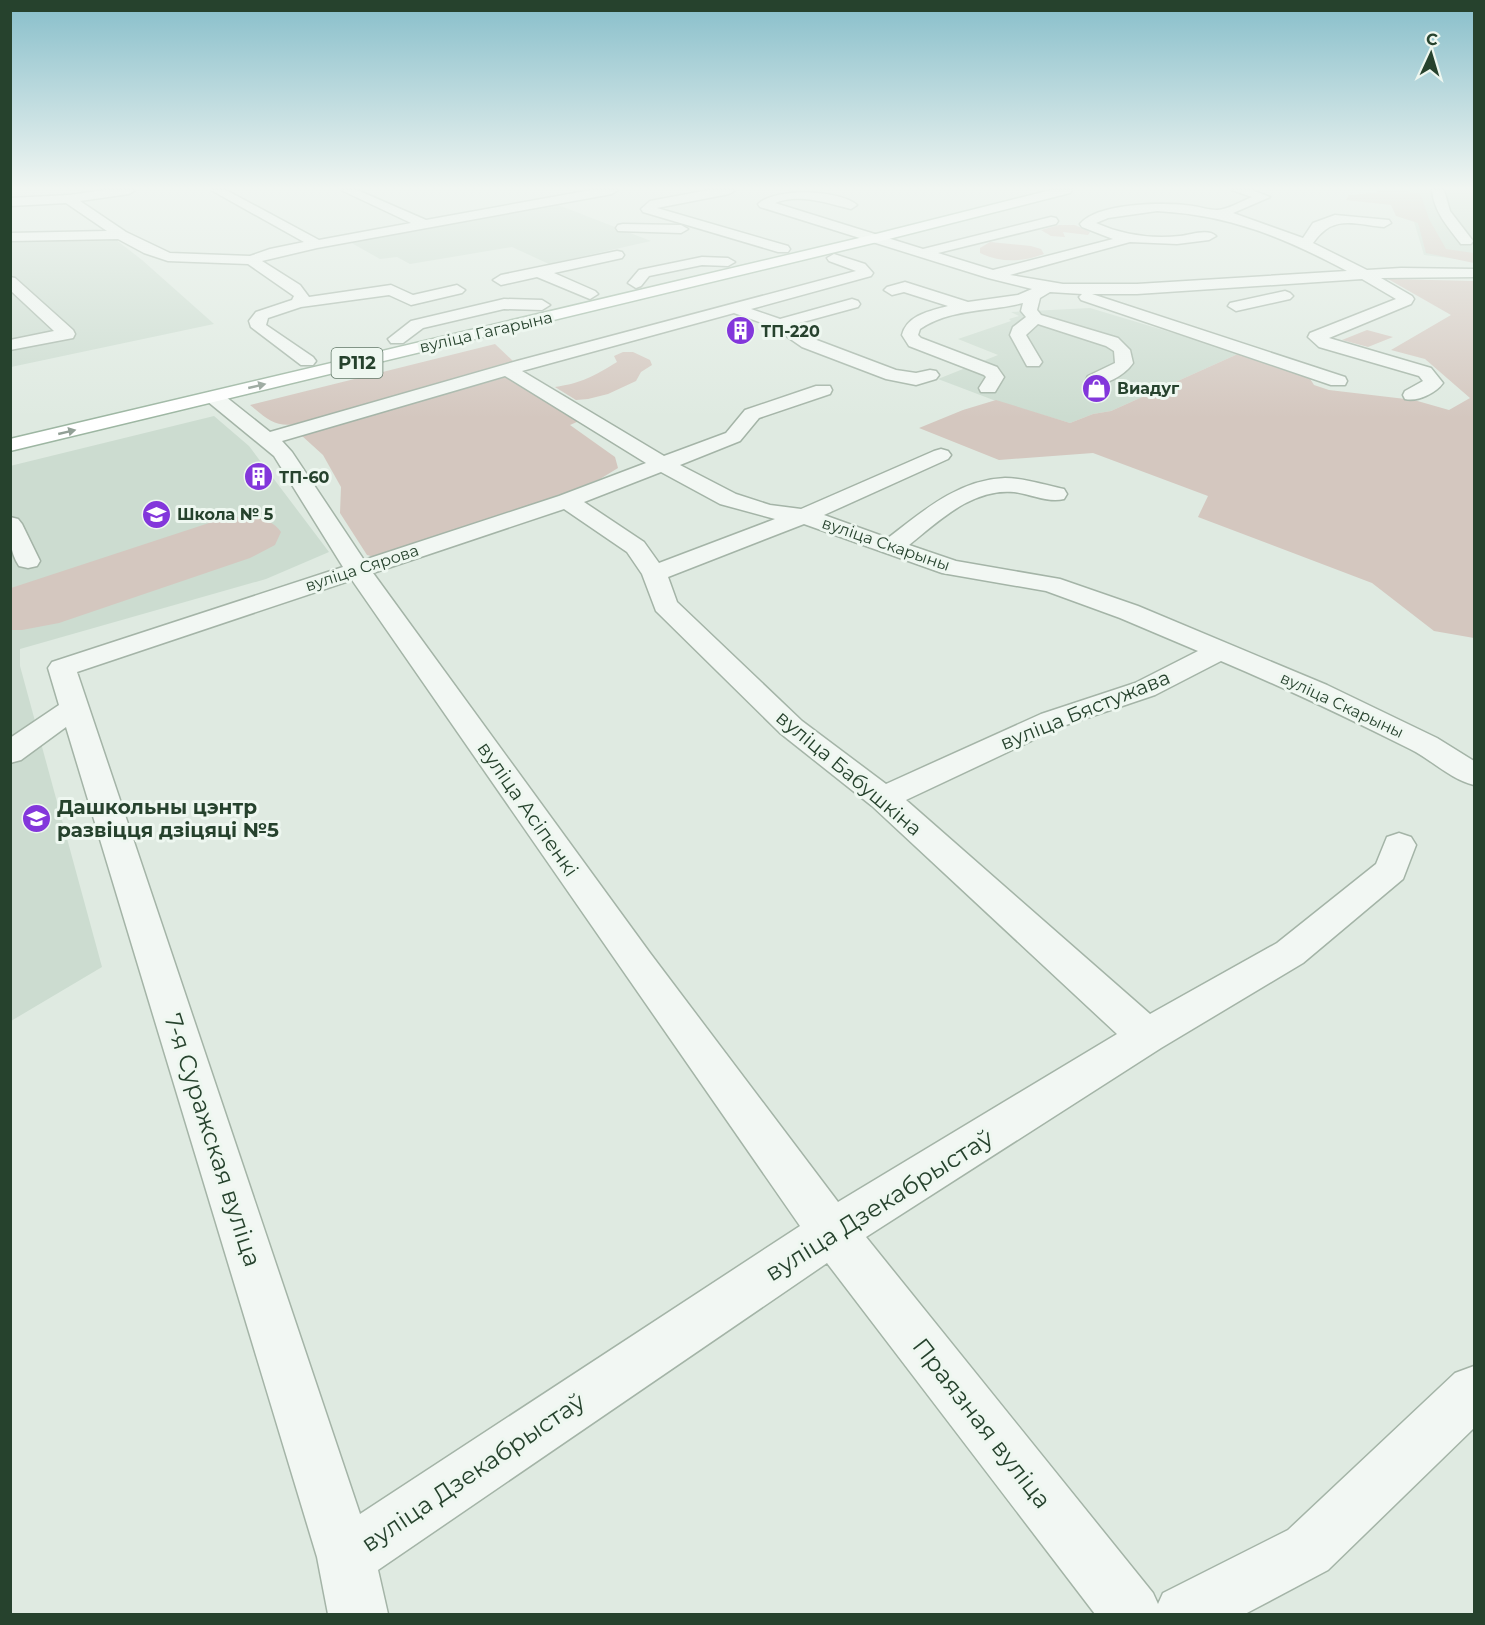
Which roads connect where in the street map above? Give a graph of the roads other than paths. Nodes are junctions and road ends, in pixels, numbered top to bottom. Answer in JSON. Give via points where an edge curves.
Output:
{"nodes":[{"id":1,"x":259,"y":266,"type":"edge"},
{"id":2,"x":567,"y":266,"type":"edge"},
{"id":3,"x":679,"y":266,"type":"edge"},
{"id":4,"x":761,"y":266,"type":"edge"},
{"id":5,"x":857,"y":266,"type":"edge"},
{"id":6,"x":964,"y":266,"type":"edge"},
{"id":7,"x":1024,"y":266,"type":"edge"},
{"id":8,"x":1348,"y":266,"type":"edge"},
{"id":9,"x":1397,"y":266,"type":"edge"},
{"id":10,"x":1016,"y":268,"type":"junction"},
{"id":11,"x":1209,"y":269,"type":"dead end"},
{"id":12,"x":539,"y":272,"type":"junction"},
{"id":13,"x":1401,"y":272,"type":"junction"},
{"id":14,"x":1474,"y":273,"type":"edge"},
{"id":15,"x":993,"y":274,"type":"junction"},
{"id":16,"x":1367,"y":276,"type":"junction"},
{"id":17,"x":501,"y":280,"type":"dead end"},
{"id":18,"x":10,"y":281,"type":"edge"},
{"id":19,"x":636,"y":283,"type":"joint"},
{"id":20,"x":317,"y":284,"type":"dead end"},
{"id":21,"x":1052,"y":288,"type":"junction"},
{"id":22,"x":457,"y":290,"type":"dead end"},
{"id":23,"x":892,"y":290,"type":"dead end"},
{"id":24,"x":590,"y":294,"type":"junction"},
{"id":25,"x":296,"y":295,"type":"junction"},
{"id":26,"x":852,"y":304,"type":"dead end"},
{"id":27,"x":543,"y":305,"type":"junction"},
{"id":28,"x":1236,"y":306,"type":"dead end"},
{"id":29,"x":967,"y":307,"type":"junction"},
{"id":30,"x":734,"y":308,"type":"junction"},
{"id":31,"x":505,"y":314,"type":"junction"},
{"id":32,"x":1035,"y":318,"type":"junction"},
{"id":33,"x":523,"y":323,"type":"junction"},
{"id":34,"x":779,"y":324,"type":"junction"},
{"id":35,"x":397,"y":339,"type":"junction"},
{"id":36,"x":10,"y":345,"type":"edge"},
{"id":37,"x":307,"y":361,"type":"junction"},
{"id":38,"x":1033,"y":362,"type":"dead end"},
{"id":39,"x":508,"y":370,"type":"junction"},
{"id":40,"x":930,"y":375,"type":"dead end"},
{"id":41,"x":1095,"y":380,"type":"dead end"},
{"id":42,"x":1338,"y":381,"type":"dead end"},
{"id":43,"x":988,"y":388,"type":"dead end"},
{"id":44,"x":823,"y":390,"type":"dead end"},
{"id":45,"x":1412,"y":395,"type":"dead end"},
{"id":46,"x":214,"y":397,"type":"junction"},
{"id":47,"x":10,"y":430,"type":"edge"},
{"id":48,"x":268,"y":439,"type":"junction"},
{"id":49,"x":10,"y":445,"type":"edge"},
{"id":50,"x":941,"y":455,"type":"dead end"},
{"id":51,"x":662,"y":465,"type":"junction"},
{"id":52,"x":1056,"y":494,"type":"dead end"},
{"id":53,"x":567,"y":501,"type":"junction"},
{"id":54,"x":804,"y":516,"type":"junction"},
{"id":55,"x":10,"y":524,"type":"edge"},
{"id":56,"x":891,"y":547,"type":"junction"},
{"id":57,"x":28,"y":561,"type":"dead end"},
{"id":58,"x":357,"y":569,"type":"junction"},
{"id":59,"x":654,"y":574,"type":"junction"},
{"id":60,"x":1221,"y":650,"type":"junction"},
{"id":61,"x":68,"y":688,"type":"junction"},
{"id":62,"x":10,"y":753,"type":"edge"},
{"id":63,"x":1474,"y":775,"type":"edge"},
{"id":64,"x":883,"y":798,"type":"junction"},
{"id":65,"x":1400,"y":845,"type":"dead end"},
{"id":66,"x":1147,"y":1036,"type":"junction"},
{"id":67,"x":832,"y":1232,"type":"junction"},
{"id":68,"x":1474,"y":1392,"type":"edge"},
{"id":69,"x":346,"y":1557,"type":"junction"},
{"id":70,"x":358,"y":1614,"type":"edge"},
{"id":71,"x":1132,"y":1614,"type":"edge"},
{"id":72,"x":1184,"y":1614,"type":"edge"}],
"edges":[{"from":1,"to":25,"type":"street"},
{"from":2,"to":12,"type":"street"},
{"from":3,"to":19,"type":"street","via":[[644,273]]},
{"from":4,"to":33,"type":"main road","name":"вуліца Гагарына","number":"Р112"},
{"from":5,"to":30,"type":"street","via":[[866,273]]},
{"from":6,"to":15,"type":"street"},
{"from":7,"to":10,"type":"street"},
{"from":8,"to":16,"type":"street"},
{"from":9,"to":13,"type":"street"},
{"from":10,"to":15,"type":"street"},
{"from":10,"to":21,"type":"street"},
{"from":11,"to":21,"type":"street","via":[[1099,277]]},
{"from":12,"to":17,"type":"street"},
{"from":12,"to":24,"type":"street"},
{"from":13,"to":14,"type":"street"},
{"from":13,"to":16,"type":"street"},
{"from":15,"to":21,"type":"street"},
{"from":16,"to":21,"type":"street","via":[[1137,289]]},
{"from":16,"to":28,"type":"street"},
{"from":16,"to":45,"type":"street","via":[[1402,296],[1405,302],[1317,338],[1425,372],[1434,383]]},
{"from":18,"to":36,"type":"street","via":[[68,334]]},
{"from":19,"to":24,"type":"main road","name":"вуліца Гагарына","number":"Р112"},
{"from":20,"to":25,"type":"street"},
{"from":21,"to":29,"type":"street"},
{"from":21,"to":32,"type":"street","via":[[1029,311]]},
{"from":21,"to":42,"type":"street"},
{"from":22,"to":25,"type":"street","via":[[411,300],[391,290]]},
{"from":23,"to":29,"type":"street","via":[[912,288]]},
{"from":24,"to":27,"type":"main road","name":"вуліца Гагарына","number":"Р112"},
{"from":25,"to":37,"type":"street","via":[[257,321],[259,327]]},
{"from":26,"to":34,"type":"street"},
{"from":27,"to":31,"type":"main road","name":"вуліца Гагарына","number":"Р112"},
{"from":27,"to":35,"type":"street","via":[[504,304],[417,324]]},
{"from":29,"to":43,"type":"street","via":[[917,323],[910,335],[915,342],[991,371],[995,377]]},
{"from":30,"to":34,"type":"street"},
{"from":30,"to":39,"type":"street"},
{"from":31,"to":33,"type":"main road"},
{"from":31,"to":35,"type":"main road","name":"вуліца Гагарына","number":"Р112"},
{"from":32,"to":38,"type":"street","via":[[1018,335]]},
{"from":32,"to":41,"type":"street","via":[[1119,346],[1124,363]]},
{"from":46,"to":33,"type":"main road","name":"вуліца Гагарына","number":"Р112","one_way":true},
{"from":34,"to":40,"type":"street","via":[[808,342],[892,375],[916,379]]},
{"from":35,"to":37,"type":"main road","name":"вуліца Гагарына","number":"Р112"},
{"from":37,"to":47,"type":"main road","name":"вуліца Гагарына","number":"Р112"},
{"from":39,"to":48,"type":"street"},
{"from":39,"to":51,"type":"street","name":"вуліца Скарыны"},
{"from":44,"to":51,"type":"street","name":"вуліца Сярова","via":[[752,414],[733,437]]},
{"from":46,"to":48,"type":"street","name":"вуліца Асіпенкі"},
{"from":49,"to":46,"type":"main road","name":"вуліца Гагарына","number":"Р112","one_way":true},
{"from":48,"to":58,"type":"street","name":"вуліца Асіпенкі","via":[[282,452]]},
{"from":50,"to":54,"type":"street"},
{"from":51,"to":53,"type":"street","name":"вуліца Сярова"},
{"from":51,"to":54,"type":"street","name":"вуліца Скарыны","via":[[728,499],[767,511]]},
{"from":52,"to":56,"type":"street","via":[[1008,485],[982,487],[954,500]]},
{"from":53,"to":58,"type":"street","name":"вуліца Сярова"},
{"from":53,"to":59,"type":"street","name":"вуліца Бабушкіна","via":[[636,546]]},
{"from":54,"to":56,"type":"street","name":"вуліца Скарыны"},
{"from":54,"to":59,"type":"street"},
{"from":55,"to":57,"type":"street"},
{"from":56,"to":60,"type":"street","name":"вуліца Скарыны","via":[[951,568],[1051,584]]},
{"from":58,"to":61,"type":"street","name":"вуліца Сярова"},
{"from":58,"to":67,"type":"street","name":"вуліца Асіпенкі"},
{"from":59,"to":64,"type":"street","name":"вуліца Бабушкіна","via":[[665,605],[790,727]]},
{"from":60,"to":63,"type":"street","name":"вуліца Скарыны","via":[[1317,691],[1426,745]]},
{"from":60,"to":64,"type":"street","name":"вуліца Бястужава","via":[[1145,689],[1052,720]]},
{"from":61,"to":62,"type":"street","name":"вуліца Сярова"},
{"from":61,"to":69,"type":"street","name":"7-я Суражская вуліца"},
{"from":64,"to":66,"type":"street","name":"вуліца Бабушкіна"},
{"from":65,"to":66,"type":"street","name":"вуліца Дзекабрыстаў","via":[[1390,870],[1290,953]]},
{"from":66,"to":67,"type":"street","name":"вуліца Дзекабрыстаў"},
{"from":67,"to":69,"type":"street","name":"вуліца Дзекабрыстаў"},
{"from":67,"to":71,"type":"street","name":"Праязная вуліца"},
{"from":68,"to":72,"type":"street","via":[[1308,1550]]},
{"from":69,"to":70,"type":"street","name":"7-я Суражская вуліца"}]}
